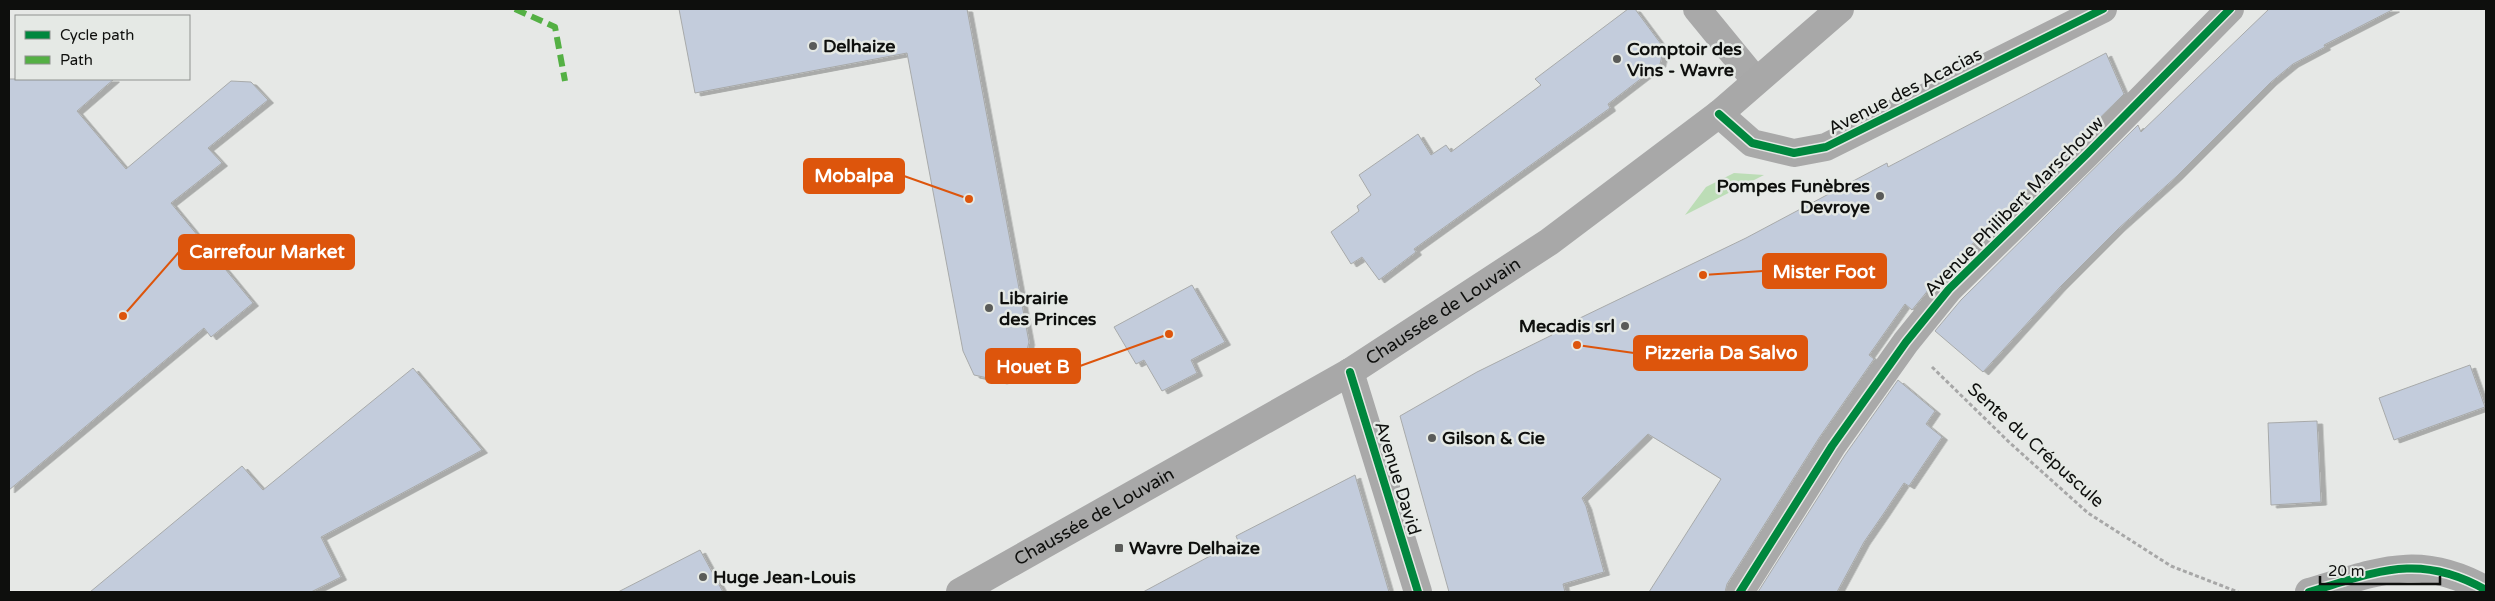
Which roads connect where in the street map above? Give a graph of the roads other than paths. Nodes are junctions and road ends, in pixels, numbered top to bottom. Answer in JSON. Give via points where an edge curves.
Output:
{"nodes":[{"id":1,"x":1697,"y":9,"type":"edge"},
{"id":2,"x":1840,"y":9,"type":"edge"},
{"id":3,"x":2104,"y":9,"type":"edge"},
{"id":4,"x":2230,"y":9,"type":"edge"},
{"id":5,"x":1756,"y":81,"type":"junction"},
{"id":6,"x":1719,"y":114,"type":"junction"},
{"id":7,"x":1350,"y":372,"type":"junction"},
{"id":8,"x":2486,"y":590,"type":"edge"},
{"id":9,"x":960,"y":592,"type":"edge"},
{"id":10,"x":1418,"y":592,"type":"edge"},
{"id":11,"x":1740,"y":592,"type":"edge"},
{"id":12,"x":2309,"y":592,"type":"edge"}],
"edges":[{"from":1,"to":5,"type":"street"},
{"from":2,"to":5,"type":"main road","name":"Chaussée de Louvain"},
{"from":3,"to":6,"type":"street","name":"Avenue des Acacias","via":[[1826,147],[1794,153],[1752,142]]},
{"from":4,"to":11,"type":"street","name":"Avenue Philibert Marschouw","via":[[1949,289],[1906,342],[1832,446]]},
{"from":5,"to":6,"type":"main road","name":"Chaussée de Louvain"},
{"from":6,"to":7,"type":"main road","name":"Chaussée de Louvain","via":[[1549,242]]},
{"from":7,"to":9,"type":"main road","name":"Chaussée de Louvain"},
{"from":7,"to":10,"type":"street","name":"Avenue David"},
{"from":8,"to":12,"type":"street","via":[[2443,572],[2419,568],[2387,569]]}]}
